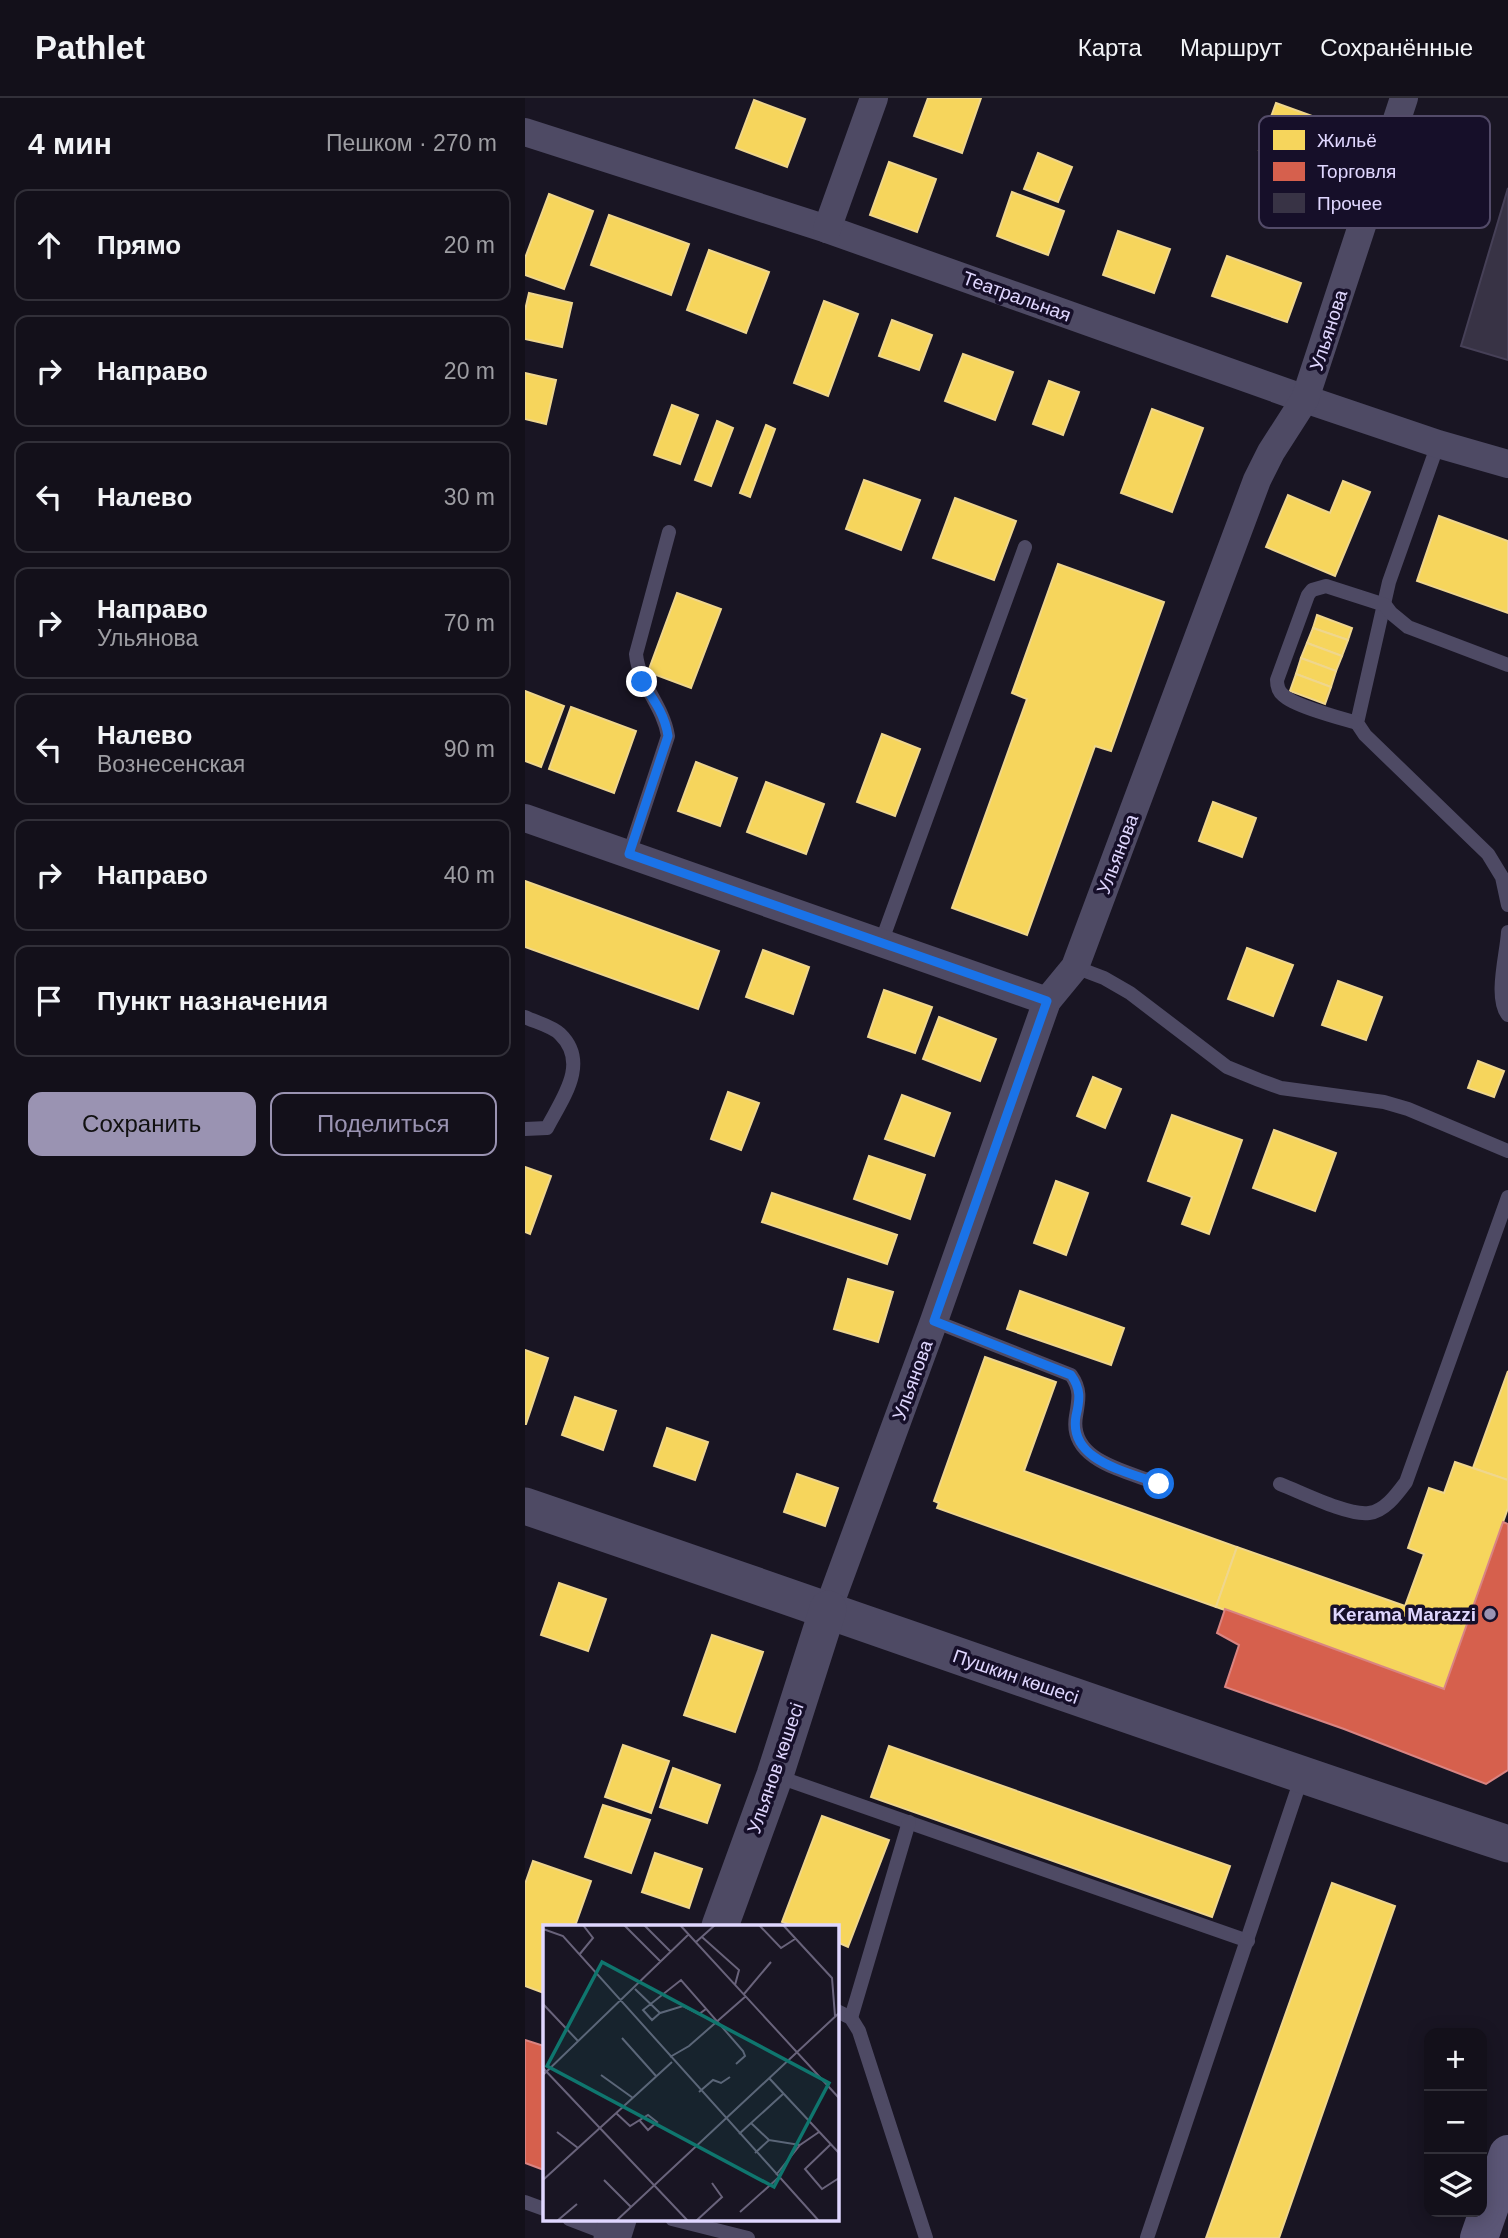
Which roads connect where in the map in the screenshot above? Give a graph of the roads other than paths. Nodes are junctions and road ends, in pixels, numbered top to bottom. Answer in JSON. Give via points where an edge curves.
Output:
{"nodes":[{"id":1,"x":874,"y":98,"type":"edge"},
{"id":2,"x":1404,"y":98,"type":"edge"},
{"id":3,"x":1398,"y":116,"type":"edge"},
{"id":4,"x":525,"y":132,"type":"edge"},
{"id":5,"x":1361,"y":228,"type":"edge"},
{"id":6,"x":827,"y":229,"type":"junction"},
{"id":7,"x":1305,"y":399,"type":"junction"},
{"id":8,"x":1438,"y":444,"type":"junction"},
{"id":9,"x":1508,"y":464,"type":"edge"},
{"id":10,"x":669,"y":532,"type":"dead end"},
{"id":11,"x":1025,"y":547,"type":"dead end"},
{"id":12,"x":1385,"y":605,"type":"junction"},
{"id":13,"x":1508,"y":665,"type":"edge"},
{"id":14,"x":1357,"y":723,"type":"junction"},
{"id":15,"x":525,"y":818,"type":"edge"},
{"id":16,"x":629,"y":854,"type":"junction"},
{"id":17,"x":1508,"y":905,"type":"edge"},
{"id":18,"x":1508,"y":932,"type":"edge"},
{"id":19,"x":881,"y":943,"type":"junction"},
{"id":20,"x":1075,"y":967,"type":"junction"},
{"id":21,"x":1047,"y":1001,"type":"junction"},
{"id":22,"x":1508,"y":1015,"type":"edge"},
{"id":23,"x":525,"y":1017,"type":"edge"},
{"id":24,"x":525,"y":1129,"type":"edge"},
{"id":25,"x":1508,"y":1152,"type":"edge"},
{"id":26,"x":1508,"y":1197,"type":"edge"},
{"id":27,"x":934,"y":1321,"type":"junction"},
{"id":28,"x":1159,"y":1484,"type":"dead end"},
{"id":29,"x":1280,"y":1484,"type":"dead end"},
{"id":30,"x":525,"y":1506,"type":"edge"},
{"id":31,"x":828,"y":1609,"type":"junction"},
{"id":32,"x":775,"y":1776,"type":"junction"},
{"id":33,"x":1302,"y":1776,"type":"junction"},
{"id":34,"x":909,"y":1822,"type":"junction"},
{"id":35,"x":1508,"y":1844,"type":"edge"},
{"id":36,"x":721,"y":1925,"type":"edge"},
{"id":37,"x":1248,"y":1941,"type":"junction"},
{"id":38,"x":838,"y":2012,"type":"edge"},
{"id":39,"x":851,"y":2018,"type":"junction"},
{"id":40,"x":1508,"y":2154,"type":"edge"},
{"id":41,"x":525,"y":2202,"type":"edge"},
{"id":42,"x":543,"y":2209,"type":"edge"},
{"id":43,"x":573,"y":2220,"type":"edge"},
{"id":44,"x":676,"y":2220,"type":"edge"},
{"id":45,"x":614,"y":2231,"type":"edge"},
{"id":46,"x":748,"y":2238,"type":"edge"},
{"id":47,"x":926,"y":2238,"type":"edge"},
{"id":48,"x":1147,"y":2238,"type":"edge"},
{"id":49,"x":1479,"y":2238,"type":"edge"}],
"edges":[{"from":1,"to":6,"type":"street"},
{"from":2,"to":3,"type":"street","name":"Ульянова"},
{"from":4,"to":6,"type":"street","name":"Театральная"},
{"from":5,"to":7,"type":"street","name":"Ульянова"},
{"from":6,"to":7,"type":"street","name":"Театральная"},
{"from":7,"to":8,"type":"street","name":"Театральная"},
{"from":7,"to":20,"type":"street","name":"Ульянова","via":[[1257,480]]},
{"from":8,"to":9,"type":"street","name":"Театральная"},
{"from":8,"to":12,"type":"lane"},
{"from":10,"to":16,"type":"lane","via":[[636,654],[642,682],[660,708],[668,736]]},
{"from":11,"to":19,"type":"lane"},
{"from":12,"to":13,"type":"lane","via":[[1408,627]]},
{"from":12,"to":14,"type":"lane"},
{"from":12,"to":14,"type":"lane","via":[[1326,586],[1313,590],[1276,680],[1286,698]]},
{"from":14,"to":17,"type":"lane","via":[[1488,854],[1501,877]]},
{"from":15,"to":16,"type":"street"},
{"from":16,"to":19,"type":"street"},
{"from":18,"to":22,"type":"lane","via":[[1501,991]]},
{"from":19,"to":21,"type":"street"},
{"from":20,"to":21,"type":"street","name":"Ульянова"},
{"from":20,"to":25,"type":"lane","via":[[1130,993],[1238,1071],[1281,1088],[1357,1097],[1408,1109]]},
{"from":21,"to":27,"type":"street","name":"Ульянова"},
{"from":23,"to":24,"type":"lane","via":[[559,1033],[573,1056],[572,1081],[547,1128]]},
{"from":26,"to":29,"type":"lane","via":[[1397,1495],[1370,1513],[1353,1513]]},
{"from":27,"to":28,"type":"lane","via":[[1071,1375],[1080,1396],[1074,1428],[1083,1449],[1093,1458]]},
{"from":27,"to":31,"type":"street","name":"Ульянова"},
{"from":30,"to":31,"type":"street","name":"Пушкин көшесі"},
{"from":31,"to":32,"type":"street","name":"Ульянов көшесі"},
{"from":31,"to":33,"type":"street","name":"Пушкин көшесі"},
{"from":32,"to":34,"type":"lane"},
{"from":32,"to":36,"type":"street","name":"Ульянов көшесі"},
{"from":33,"to":35,"type":"street","name":"Пушкин көшесі"},
{"from":33,"to":37,"type":"lane"},
{"from":34,"to":37,"type":"lane"},
{"from":34,"to":39,"type":"lane"},
{"from":37,"to":48,"type":"lane"},
{"from":38,"to":39,"type":"lane"},
{"from":39,"to":47,"type":"lane"},
{"from":40,"to":49,"type":"main road"},
{"from":41,"to":42,"type":"lane"},
{"from":43,"to":45,"type":"lane"},
{"from":44,"to":46,"type":"lane"}]}
